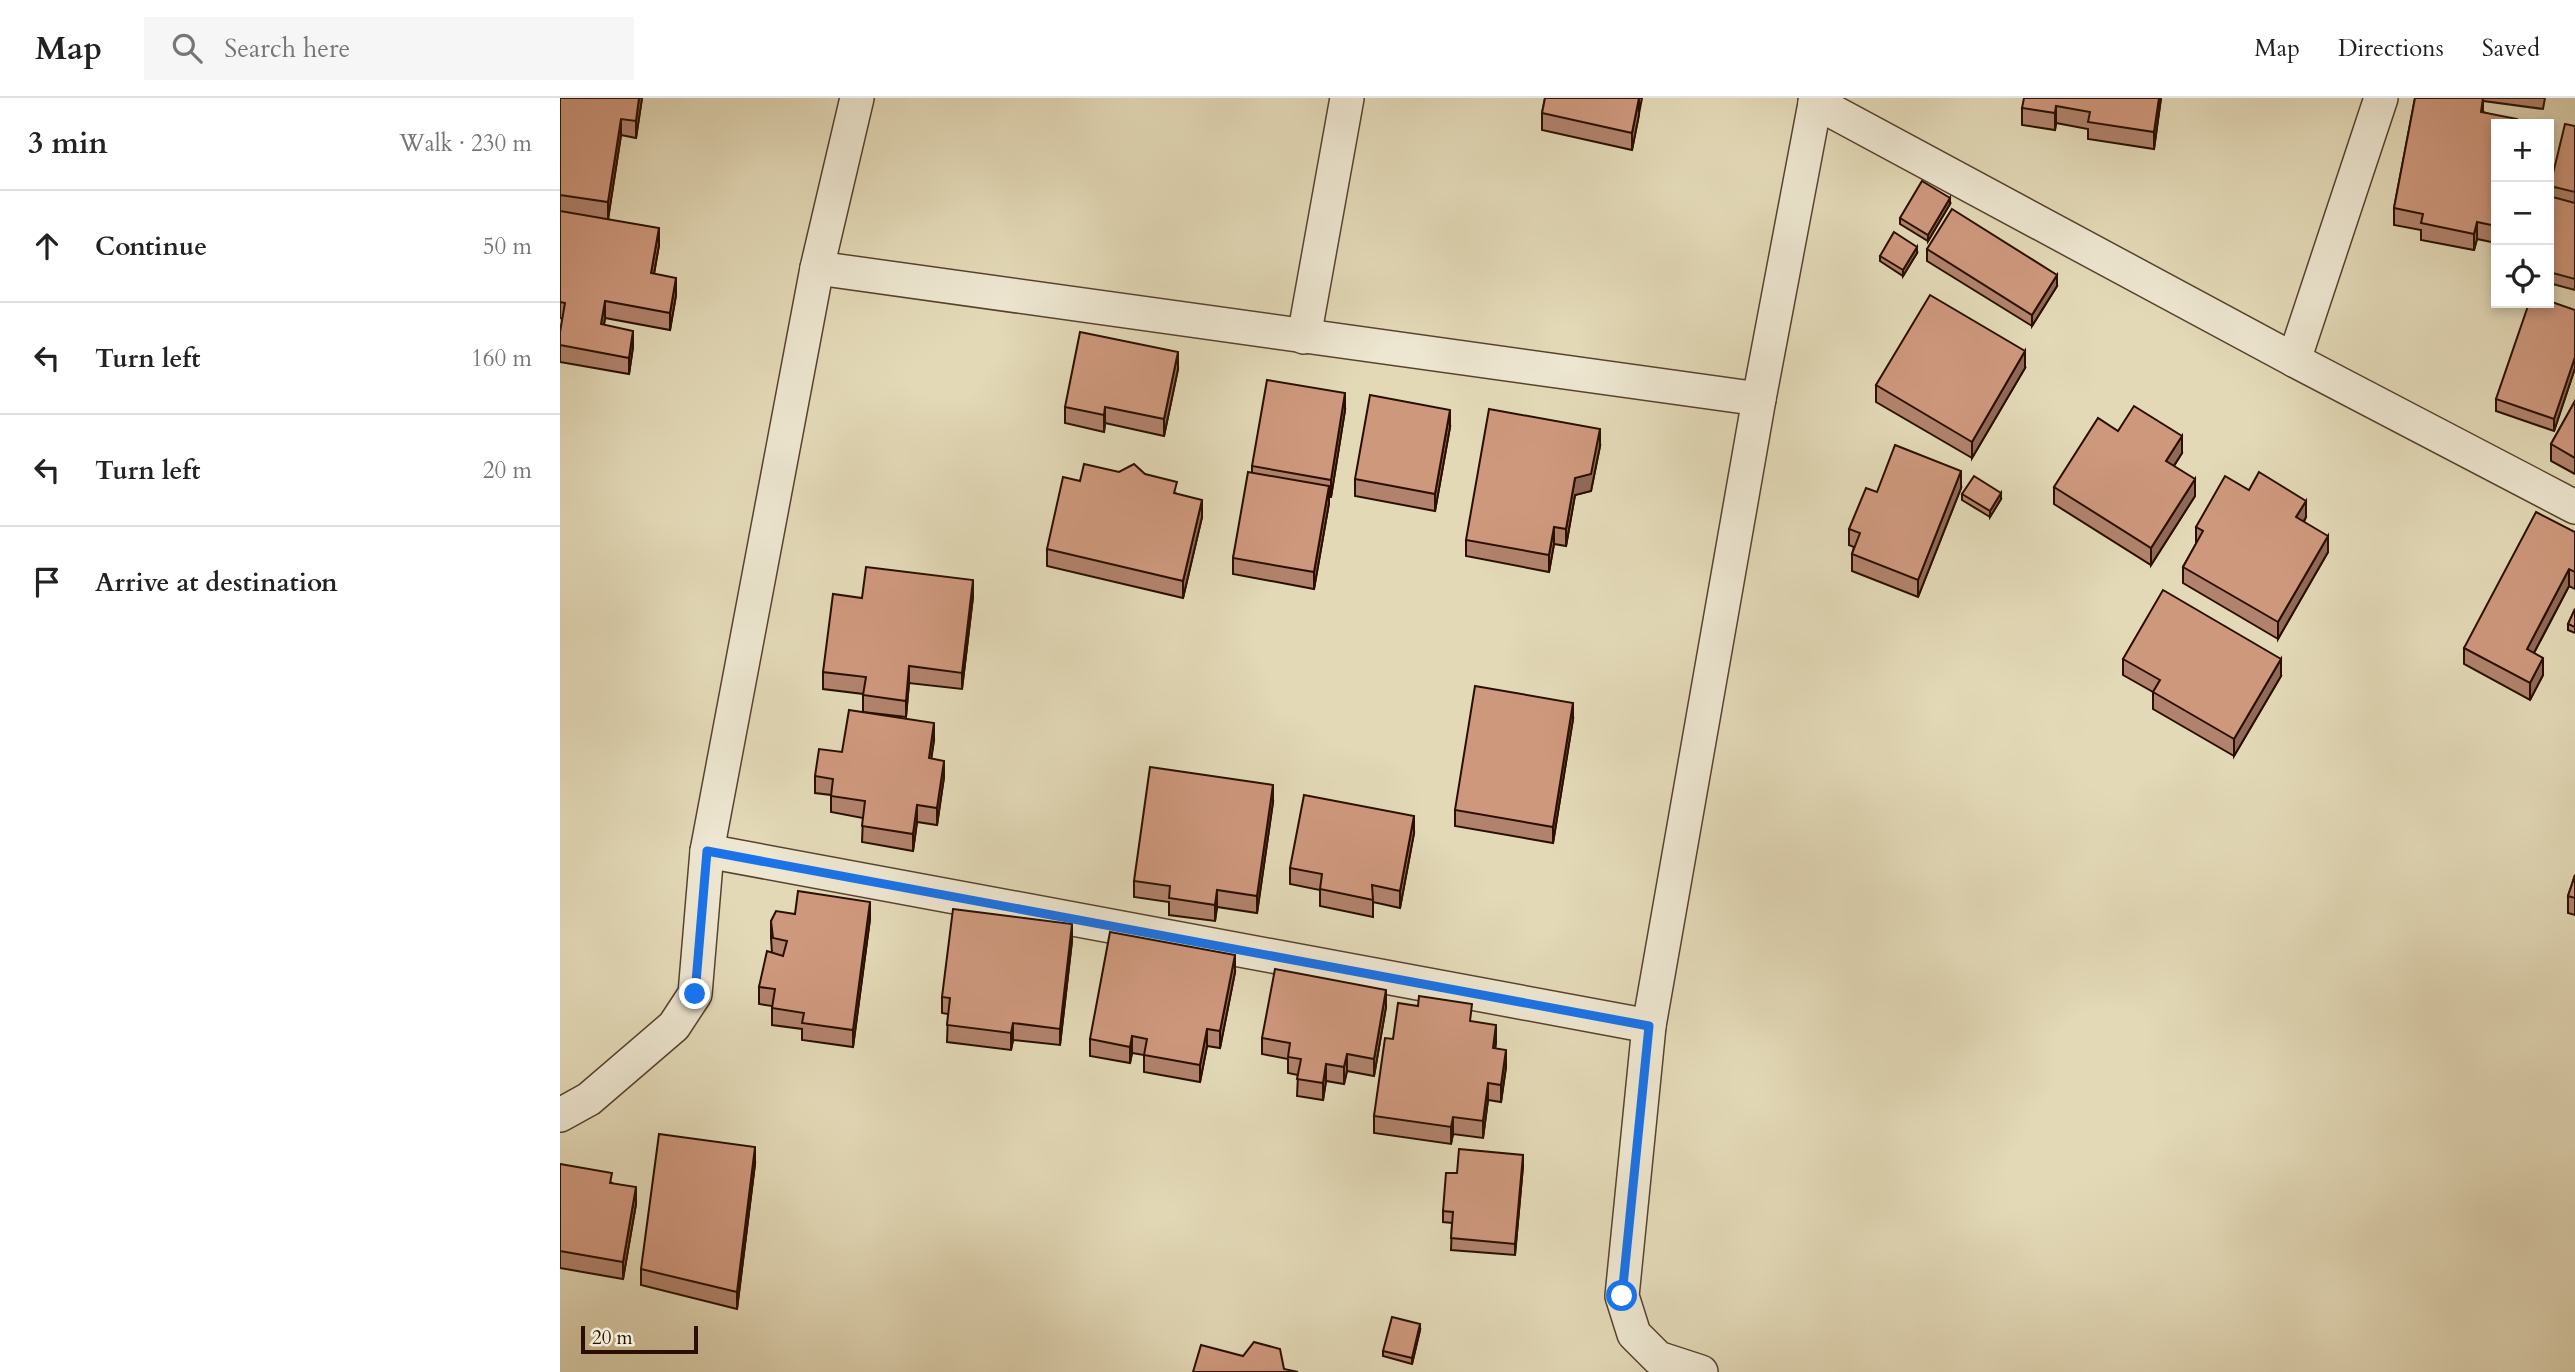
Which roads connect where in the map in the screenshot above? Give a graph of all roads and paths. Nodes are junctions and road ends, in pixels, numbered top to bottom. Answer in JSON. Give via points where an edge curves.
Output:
{"nodes":[{"id":1,"x":857,"y":98,"type":"edge"},
{"id":2,"x":1347,"y":98,"type":"edge"},
{"id":3,"x":2381,"y":98,"type":"edge"},
{"id":4,"x":1816,"y":100,"type":"edge"},
{"id":5,"x":817,"y":268,"type":"junction"},
{"id":6,"x":1304,"y":337,"type":"junction"},
{"id":7,"x":2294,"y":360,"type":"junction"},
{"id":8,"x":1759,"y":399,"type":"junction"},
{"id":9,"x":2575,"y":507,"type":"edge"},
{"id":10,"x":707,"y":851,"type":"junction"},
{"id":11,"x":1649,"y":1026,"type":"junction"},
{"id":12,"x":560,"y":1115,"type":"edge"},
{"id":13,"x":1688,"y":1370,"type":"edge"}],
"edges":[{"from":1,"to":5,"type":"street"},
{"from":2,"to":6,"type":"street"},
{"from":3,"to":7,"type":"street"},
{"from":4,"to":7,"type":"street"},
{"from":4,"to":8,"type":"street"},
{"from":5,"to":6,"type":"street"},
{"from":5,"to":10,"type":"street"},
{"from":6,"to":8,"type":"street"},
{"from":7,"to":9,"type":"street"},
{"from":8,"to":11,"type":"street"},
{"from":10,"to":11,"type":"street"},
{"from":10,"to":12,"type":"street","via":[[695,994],[674,1026],[589,1099]]},
{"from":11,"to":13,"type":"street","via":[[1622,1296],[1634,1334],[1658,1358]]}]}
